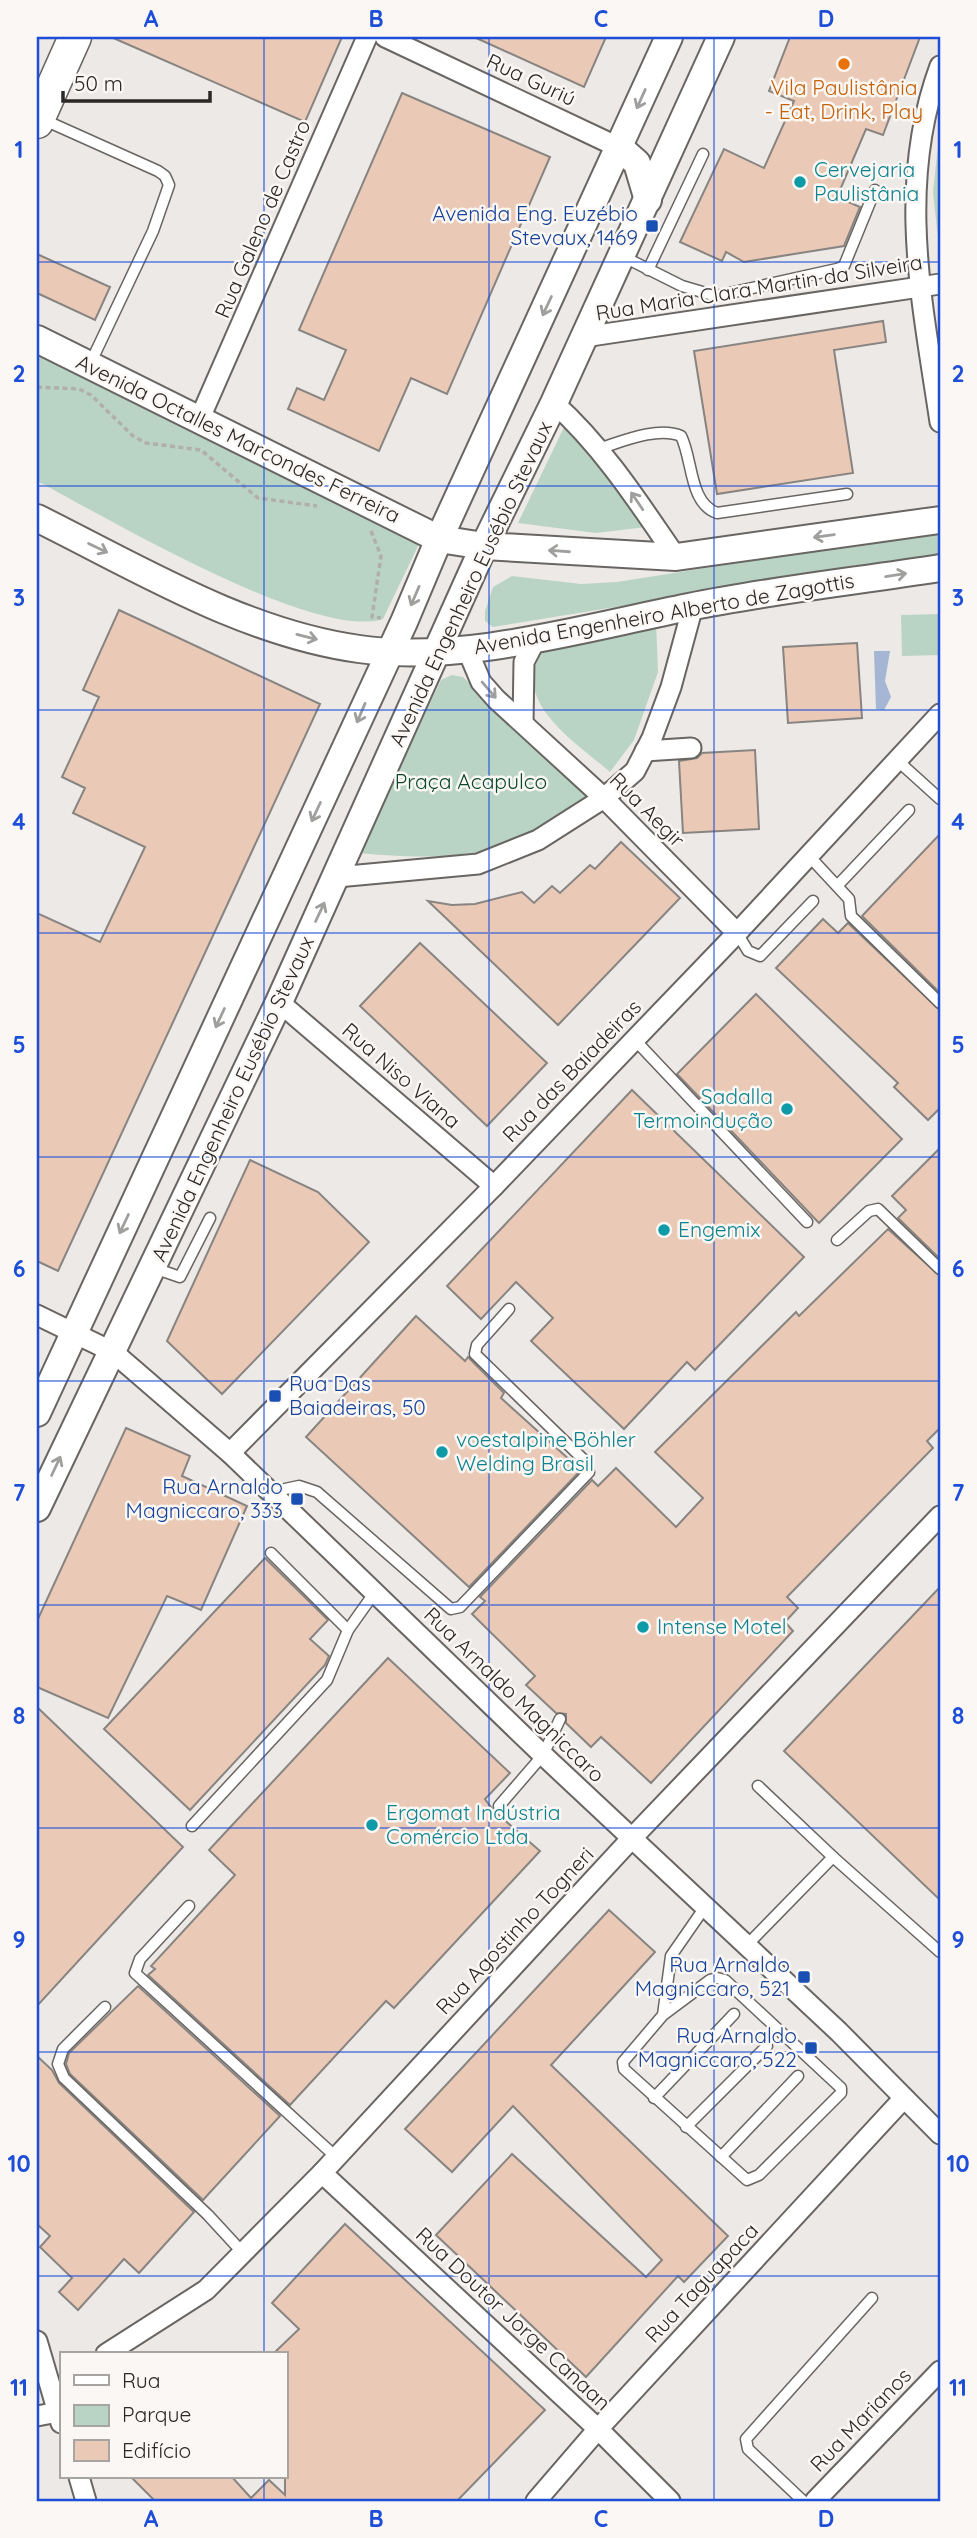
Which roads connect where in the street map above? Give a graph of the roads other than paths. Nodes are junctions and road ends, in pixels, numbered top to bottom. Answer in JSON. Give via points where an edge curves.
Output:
{"nodes":[{"id":1,"x":75,"y":37,"type":"edge"},
{"id":2,"x":367,"y":37,"type":"edge"},
{"id":3,"x":385,"y":37,"type":"edge"},
{"id":4,"x":669,"y":37,"type":"edge"},
{"id":5,"x":720,"y":37,"type":"edge"},
{"id":6,"x":940,"y":66,"type":"edge"},
{"id":7,"x":38,"y":119,"type":"edge"},
{"id":8,"x":620,"y":148,"type":"junction"},
{"id":9,"x":703,"y":154,"type":"dead end"},
{"id":10,"x":875,"y":190,"type":"dead end"},
{"id":11,"x":648,"y":200,"type":"junction"},
{"id":12,"x":621,"y":256,"type":"junction"},
{"id":13,"x":648,"y":270,"type":"junction"},
{"id":14,"x":940,"y":284,"type":"edge"},
{"id":15,"x":920,"y":286,"type":"junction"},
{"id":16,"x":584,"y":337,"type":"junction"},
{"id":17,"x":37,"y":339,"type":"edge"},
{"id":18,"x":90,"y":365,"type":"junction"},
{"id":19,"x":554,"y":403,"type":"junction"},
{"id":20,"x":200,"y":418,"type":"junction"},
{"id":21,"x":940,"y":422,"type":"edge"},
{"id":22,"x":598,"y":449,"type":"junction"},
{"id":23,"x":847,"y":494,"type":"dead end"},
{"id":24,"x":37,"y":518,"type":"edge"},
{"id":25,"x":940,"y":520,"type":"edge"},
{"id":26,"x":439,"y":539,"type":"junction"},
{"id":27,"x":484,"y":546,"type":"junction"},
{"id":28,"x":676,"y":557,"type":"junction"},
{"id":29,"x":940,"y":568,"type":"edge"},
{"id":30,"x":693,"y":606,"type":"junction"},
{"id":31,"x":537,"y":637,"type":"junction"},
{"id":32,"x":467,"y":649,"type":"junction"},
{"id":33,"x":438,"y":650,"type":"junction"},
{"id":34,"x":388,"y":653,"type":"junction"},
{"id":35,"x":940,"y":713,"type":"edge"},
{"id":36,"x":523,"y":723,"type":"junction"},
{"id":37,"x":691,"y":748,"type":"dead end"},
{"id":38,"x":345,"y":750,"type":"junction"},
{"id":39,"x":645,"y":751,"type":"junction"},
{"id":40,"x":898,"y":761,"type":"junction"},
{"id":41,"x":378,"y":786,"type":"junction"},
{"id":42,"x":604,"y":798,"type":"junction"},
{"id":43,"x":940,"y":799,"type":"edge"},
{"id":44,"x":909,"y":810,"type":"dead end"},
{"id":45,"x":809,"y":856,"type":"junction"},
{"id":46,"x":337,"y":877,"type":"junction"},
{"id":47,"x":838,"y":885,"type":"junction"},
{"id":48,"x":813,"y":901,"type":"dead end"},
{"id":49,"x":737,"y":933,"type":"junction"},
{"id":50,"x":279,"y":1002,"type":"junction"},
{"id":51,"x":940,"y":1003,"type":"edge"},
{"id":52,"x":634,"y":1039,"type":"junction"},
{"id":53,"x":494,"y":1186,"type":"junction"},
{"id":54,"x":211,"y":1218,"type":"dead end"},
{"id":55,"x":807,"y":1222,"type":"dead end"},
{"id":56,"x":837,"y":1240,"type":"dead end"},
{"id":57,"x":154,"y":1268,"type":"junction"},
{"id":58,"x":940,"y":1269,"type":"edge"},
{"id":59,"x":509,"y":1309,"type":"dead end"},
{"id":60,"x":37,"y":1315,"type":"edge"},
{"id":61,"x":74,"y":1332,"type":"junction"},
{"id":62,"x":113,"y":1352,"type":"junction"},
{"id":63,"x":37,"y":1413,"type":"edge"},
{"id":64,"x":230,"y":1452,"type":"junction"},
{"id":65,"x":271,"y":1492,"type":"junction"},
{"id":66,"x":37,"y":1508,"type":"edge"},
{"id":67,"x":940,"y":1516,"type":"edge"},
{"id":68,"x":271,"y":1553,"type":"dead end"},
{"id":69,"x":375,"y":1592,"type":"junction"},
{"id":70,"x":348,"y":1630,"type":"junction"},
{"id":71,"x":561,"y":1719,"type":"dead end"},
{"id":72,"x":543,"y":1755,"type":"junction"},
{"id":73,"x":758,"y":1787,"type":"dead end"},
{"id":74,"x":499,"y":1807,"type":"dead end"},
{"id":75,"x":192,"y":1826,"type":"dead end"},
{"id":76,"x":632,"y":1838,"type":"junction"},
{"id":77,"x":833,"y":1857,"type":"junction"},
{"id":78,"x":189,"y":1906,"type":"dead end"},
{"id":79,"x":705,"y":1906,"type":"junction"},
{"id":80,"x":747,"y":1945,"type":"junction"},
{"id":81,"x":940,"y":1952,"type":"edge"},
{"id":82,"x":106,"y":2007,"type":"dead end"},
{"id":83,"x":734,"y":2014,"type":"dead end"},
{"id":84,"x":663,"y":2015,"type":"junction"},
{"id":85,"x":767,"y":2046,"type":"dead end"},
{"id":86,"x":798,"y":2076,"type":"dead end"},
{"id":87,"x":654,"y":2098,"type":"junction"},
{"id":88,"x":904,"y":2098,"type":"junction"},
{"id":89,"x":686,"y":2127,"type":"junction"},
{"id":90,"x":940,"y":2134,"type":"edge"},
{"id":91,"x":336,"y":2157,"type":"junction"},
{"id":92,"x":720,"y":2157,"type":"junction"},
{"id":93,"x":322,"y":2173,"type":"junction"},
{"id":94,"x":243,"y":2253,"type":"junction"},
{"id":95,"x":872,"y":2298,"type":"dead end"},
{"id":96,"x":37,"y":2341,"type":"edge"},
{"id":97,"x":109,"y":2352,"type":"edge"},
{"id":98,"x":940,"y":2371,"type":"edge"},
{"id":99,"x":56,"y":2380,"type":"edge"},
{"id":100,"x":37,"y":2416,"type":"edge"},
{"id":101,"x":60,"y":2417,"type":"edge"},
{"id":102,"x":598,"y":2429,"type":"junction"},
{"id":103,"x":79,"y":2478,"type":"edge"},
{"id":104,"x":86,"y":2501,"type":"edge"},
{"id":105,"x":536,"y":2501,"type":"edge"},
{"id":106,"x":670,"y":2501,"type":"edge"},
{"id":107,"x":803,"y":2501,"type":"edge"},
{"id":108,"x":815,"y":2501,"type":"edge"}],
"edges":[{"from":1,"to":7,"type":"highway"},
{"from":2,"to":20,"type":"street","name":"Rua Galeno de Castro"},
{"from":3,"to":8,"type":"street","name":"Rua Guriú"},
{"from":4,"to":8,"type":"main road","one_way":true},
{"from":5,"to":11,"type":"main road","name":"Avenida Engenheiro Eusébio Stevaux"},
{"from":6,"to":15,"type":"street","via":[[918,146],[914,198]]},
{"from":7,"to":18,"type":"lane","via":[[158,171],[169,185],[153,231]]},
{"from":8,"to":11,"type":"main road","via":[[637,163]]},
{"from":8,"to":26,"type":"main road","one_way":true},
{"from":9,"to":13,"type":"lane"},
{"from":10,"to":13,"type":"lane","via":[[844,265],[837,269],[716,296]]},
{"from":11,"to":12,"type":"main road","name":"Avenida Engenheiro Eusébio Stevaux"},
{"from":12,"to":13,"type":"lane"},
{"from":12,"to":16,"type":"main road","name":"Avenida Engenheiro Eusébio Stevaux"},
{"from":14,"to":15,"type":"street","name":"Rua Maria Clara Martin da Silveira"},
{"from":15,"to":16,"type":"street","name":"Rua Maria Clara Martin da Silveira"},
{"from":15,"to":21,"type":"street"},
{"from":16,"to":19,"type":"main road","name":"Avenida Engenheiro Eusébio Stevaux"},
{"from":17,"to":18,"type":"main road","name":"Avenida Octalles Marcondes Ferreira"},
{"from":18,"to":20,"type":"main road","name":"Avenida Octalles Marcondes Ferreira"},
{"from":19,"to":22,"type":"street"},
{"from":19,"to":27,"type":"main road","name":"Avenida Engenheiro Eusébio Stevaux"},
{"from":20,"to":26,"type":"main road","name":"Avenida Octalles Marcondes Ferreira"},
{"from":22,"to":23,"type":"lane","via":[[642,436],[672,432],[681,436],[699,499],[706,509],[717,513]]},
{"from":28,"to":22,"type":"street","one_way":true},
{"from":24,"to":34,"type":"main road","one_way":true,"via":[[211,604],[273,629]]},
{"from":25,"to":28,"type":"main road","one_way":true},
{"from":26,"to":27,"type":"main road"},
{"from":26,"to":34,"type":"main road","one_way":true},
{"from":28,"to":27,"type":"main road","one_way":true},
{"from":27,"to":33,"type":"main road","name":"Avenida Engenheiro Eusébio Stevaux"},
{"from":30,"to":29,"type":"main road","name":"Avenida Engenheiro Alberto de Zagottis","one_way":true},
{"from":30,"to":31,"type":"main road","name":"Avenida Engenheiro Alberto de Zagottis"},
{"from":30,"to":39,"type":"street","via":[[671,687]]},
{"from":31,"to":32,"type":"main road","name":"Avenida Engenheiro Alberto de Zagottis"},
{"from":31,"to":36,"type":"street","via":[[524,662]]},
{"from":32,"to":33,"type":"main road","name":"Avenida Engenheiro Alberto de Zagottis"},
{"from":32,"to":36,"type":"street","name":"Rua Aegir","one_way":true,"via":[[481,682]]},
{"from":33,"to":34,"type":"main road","name":"Avenida Engenheiro Alberto de Zagottis"},
{"from":33,"to":41,"type":"main road","name":"Avenida Engenheiro Eusébio Stevaux"},
{"from":34,"to":38,"type":"main road","one_way":true},
{"from":35,"to":40,"type":"street","name":"Rua das Baiadeiras"},
{"from":36,"to":42,"type":"street","name":"Rua Aegir"},
{"from":37,"to":39,"type":"street"},
{"from":38,"to":41,"type":"main road","via":[[369,763]]},
{"from":38,"to":61,"type":"main road","one_way":true},
{"from":39,"to":42,"type":"street","via":[[635,771]]},
{"from":40,"to":43,"type":"lane"},
{"from":40,"to":45,"type":"street","name":"Rua das Baiadeiras"},
{"from":41,"to":46,"type":"main road","name":"Avenida Engenheiro Eusébio Stevaux"},
{"from":42,"to":46,"type":"street","via":[[538,841],[478,864]]},
{"from":42,"to":49,"type":"street","name":"Rua Aegir"},
{"from":44,"to":47,"type":"lane"},
{"from":45,"to":47,"type":"lane"},
{"from":45,"to":49,"type":"street","name":"Rua das Baiadeiras"},
{"from":50,"to":46,"type":"main road","name":"Avenida Engenheiro Eusébio Stevaux","one_way":true},
{"from":47,"to":51,"type":"lane","via":[[849,899],[851,916]]},
{"from":48,"to":49,"type":"lane","via":[[760,956],[748,951]]},
{"from":49,"to":52,"type":"street","name":"Rua das Baiadeiras"},
{"from":50,"to":53,"type":"street","name":"Rua Niso Viana"},
{"from":50,"to":57,"type":"main road","name":"Avenida Engenheiro Eusébio Stevaux"},
{"from":52,"to":53,"type":"street","name":"Rua das Baiadeiras"},
{"from":52,"to":55,"type":"lane"},
{"from":53,"to":64,"type":"street","name":"Rua das Baiadeiras"},
{"from":54,"to":57,"type":"lane","via":[[180,1278]]},
{"from":56,"to":58,"type":"lane","via":[[869,1211],[878,1209]]},
{"from":57,"to":62,"type":"main road","name":"Avenida Engenheiro Eusébio Stevaux"},
{"from":59,"to":65,"type":"lane","via":[[477,1345],[475,1354],[586,1462],[589,1472],[460,1608],[451,1609],[317,1492],[299,1486]]},
{"from":60,"to":61,"type":"street","name":"Rua Arnaldo Magniccaro"},
{"from":61,"to":62,"type":"street","name":"Rua Arnaldo Magniccaro"},
{"from":61,"to":63,"type":"main road"},
{"from":62,"to":64,"type":"street","name":"Rua Arnaldo Magniccaro"},
{"from":66,"to":62,"type":"main road","name":"Avenida Engenheiro Eusébio Stevaux","one_way":true},
{"from":64,"to":65,"type":"street","name":"Rua Arnaldo Magniccaro"},
{"from":65,"to":69,"type":"street","name":"Rua Arnaldo Magniccaro"},
{"from":67,"to":76,"type":"street","name":"Rua Agostinho Togneri"},
{"from":68,"to":70,"type":"lane"},
{"from":69,"to":70,"type":"lane"},
{"from":69,"to":72,"type":"street","name":"Rua Arnaldo Magniccaro"},
{"from":70,"to":75,"type":"lane","via":[[327,1681]]},
{"from":71,"to":72,"type":"lane"},
{"from":72,"to":74,"type":"lane"},
{"from":72,"to":76,"type":"street","name":"Rua Arnaldo Magniccaro"},
{"from":73,"to":77,"type":"lane"},
{"from":76,"to":79,"type":"street","name":"Rua Arnaldo Magniccaro"},
{"from":76,"to":91,"type":"street","name":"Rua Agostinho Togneri"},
{"from":77,"to":80,"type":"lane"},
{"from":77,"to":81,"type":"lane"},
{"from":78,"to":91,"type":"lane","via":[[140,1959],[135,1973]]},
{"from":79,"to":80,"type":"street","name":"Rua Arnaldo Magniccaro"},
{"from":79,"to":84,"type":"lane","via":[[671,1956]]},
{"from":80,"to":88,"type":"street","name":"Rua Arnaldo Magniccaro"},
{"from":82,"to":94,"type":"lane","via":[[63,2049],[58,2064],[64,2078]]},
{"from":83,"to":87,"type":"lane"},
{"from":84,"to":87,"type":"lane","via":[[624,2062],[624,2068]]},
{"from":84,"to":92,"type":"lane","via":[[710,1980],[725,1980],[841,2088],[752,2180]]},
{"from":85,"to":89,"type":"lane"},
{"from":86,"to":92,"type":"lane"},
{"from":87,"to":89,"type":"lane"},
{"from":88,"to":90,"type":"street","name":"Rua Arnaldo Magniccaro"},
{"from":88,"to":102,"type":"street","name":"Rua Taguapaca"},
{"from":89,"to":92,"type":"lane"},
{"from":91,"to":93,"type":"street","name":"Rua Agostinho Togneri"},
{"from":93,"to":94,"type":"street","name":"Rua Agostinho Togneri"},
{"from":93,"to":102,"type":"street","name":"Rua Doutor Jorge Canaan"},
{"from":94,"to":97,"type":"street","name":"Rua Agostinho Togneri","via":[[206,2290]]},
{"from":95,"to":107,"type":"lane","via":[[746,2439],[747,2449]]},
{"from":96,"to":99,"type":"street"},
{"from":98,"to":108,"type":"street","name":"Rua Marianos"},
{"from":99,"to":101,"type":"street"},
{"from":100,"to":101,"type":"street"},
{"from":102,"to":105,"type":"street","name":"Rua Taguapaca"},
{"from":102,"to":106,"type":"street","name":"Rua Doutor Jorge Canaan"},
{"from":103,"to":104,"type":"street"}]}
